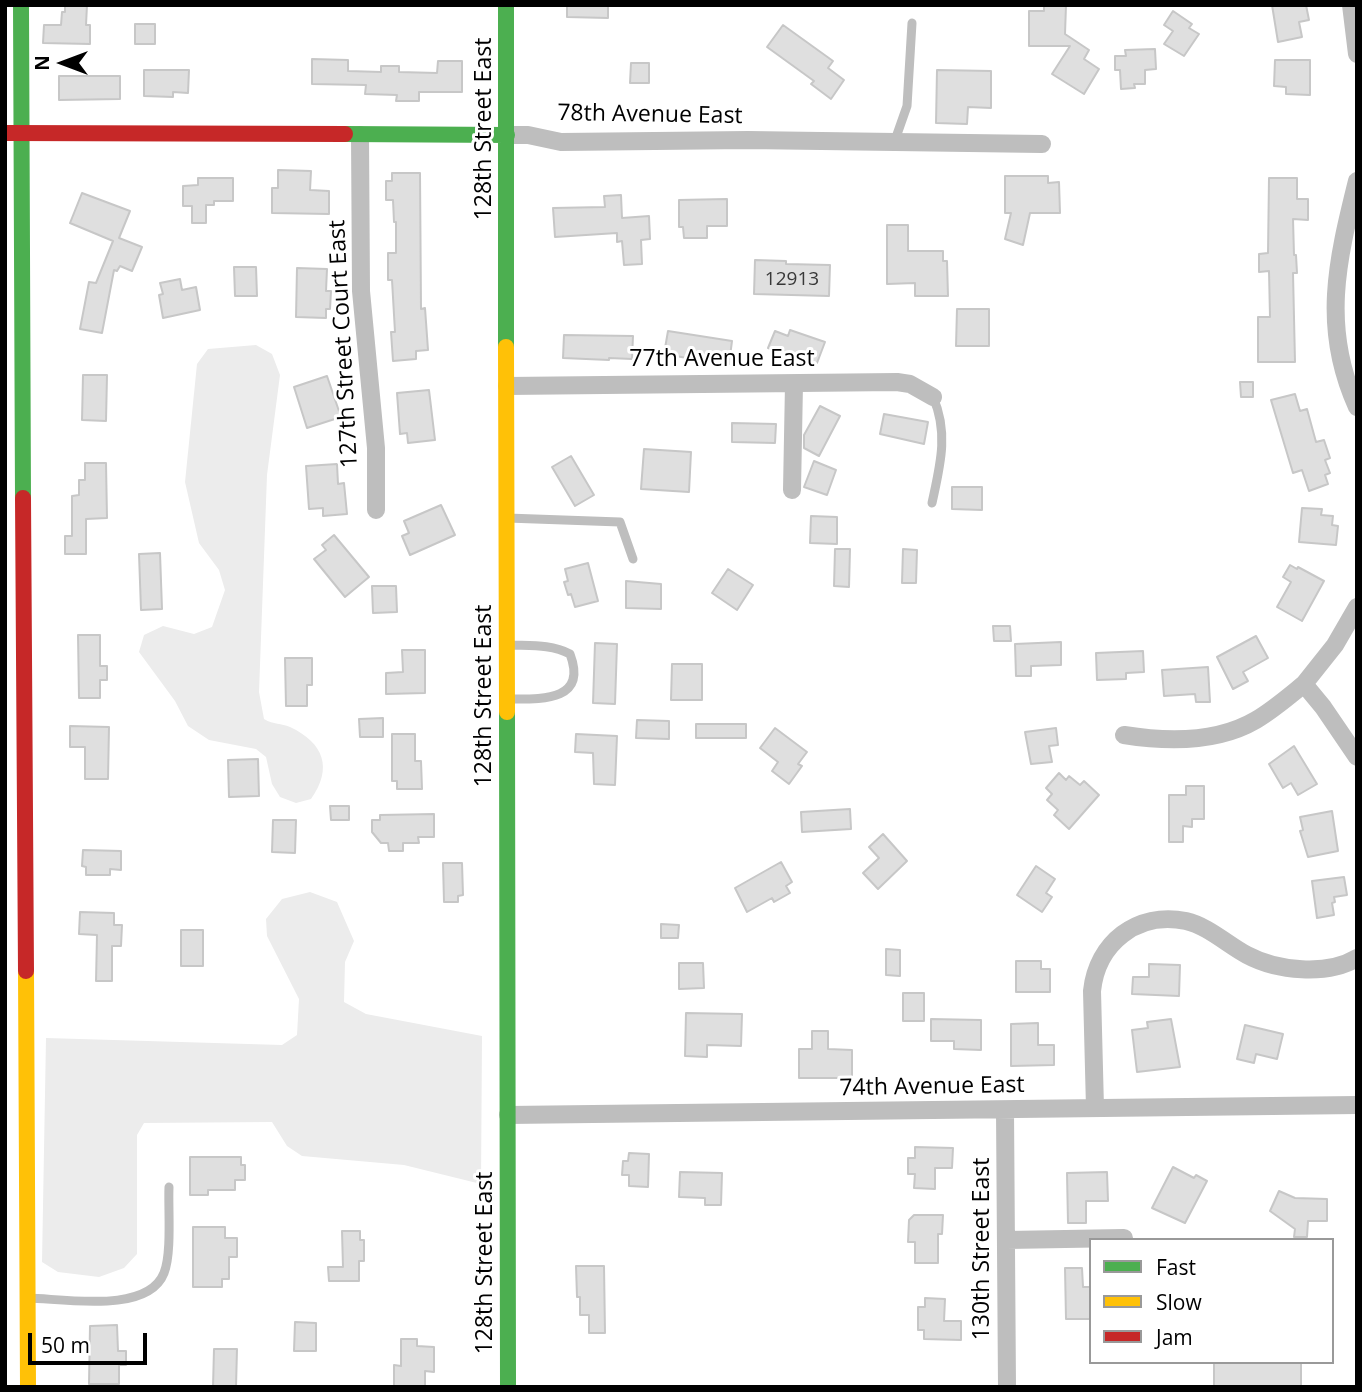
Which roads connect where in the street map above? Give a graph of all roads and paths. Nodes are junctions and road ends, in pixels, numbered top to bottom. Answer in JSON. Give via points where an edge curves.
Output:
{"nodes":[{"id":1,"x":21,"y":5,"type":"edge"},
{"id":2,"x":506,"y":5,"type":"edge"},
{"id":3,"x":1351,"y":5,"type":"edge"},
{"id":4,"x":912,"y":23,"type":"dead end"},
{"id":5,"x":1357,"y":54,"type":"edge"},
{"id":6,"x":13,"y":133,"type":"edge"},
{"id":7,"x":360,"y":135,"type":"junction"},
{"id":8,"x":507,"y":135,"type":"junction"},
{"id":9,"x":894,"y":143,"type":"junction"},
{"id":10,"x":1042,"y":144,"type":"dead end"},
{"id":11,"x":1357,"y":181,"type":"edge"},
{"id":12,"x":794,"y":384,"type":"junction"},
{"id":13,"x":507,"y":386,"type":"junction"},
{"id":14,"x":933,"y":397,"type":"joint"},
{"id":15,"x":1357,"y":407,"type":"edge"},
{"id":16,"x":792,"y":490,"type":"dead end"},
{"id":17,"x":932,"y":503,"type":"dead end"},
{"id":18,"x":376,"y":510,"type":"dead end"},
{"id":19,"x":506,"y":518,"type":"junction"},
{"id":20,"x":633,"y":559,"type":"dead end"},
{"id":21,"x":1357,"y":607,"type":"edge"},
{"id":22,"x":507,"y":645,"type":"junction"},
{"id":23,"x":1304,"y":684,"type":"junction"},
{"id":24,"x":507,"y":699,"type":"junction"},
{"id":25,"x":1124,"y":735,"type":"dead end"},
{"id":26,"x":1357,"y":757,"type":"edge"},
{"id":27,"x":1357,"y":958,"type":"edge"},
{"id":28,"x":1357,"y":1105,"type":"edge"},
{"id":29,"x":1095,"y":1108,"type":"junction"},
{"id":30,"x":1005,"y":1111,"type":"junction"},
{"id":31,"x":508,"y":1115,"type":"junction"},
{"id":32,"x":169,"y":1186,"type":"dead end"},
{"id":33,"x":1089,"y":1239,"type":"edge"},
{"id":34,"x":1007,"y":1240,"type":"junction"},
{"id":35,"x":27,"y":1297,"type":"junction"},
{"id":36,"x":28,"y":1387,"type":"edge"},
{"id":37,"x":508,"y":1387,"type":"edge"},
{"id":38,"x":1007,"y":1387,"type":"edge"}],
"edges":[{"from":1,"to":6,"type":"street"},
{"from":2,"to":8,"type":"street","name":"128th Street East"},
{"from":3,"to":5,"type":"street"},
{"from":4,"to":9,"type":"lane","via":[[907,106]]},
{"from":6,"to":7,"type":"street","name":"78th Avenue East"},
{"from":6,"to":35,"type":"street"},
{"from":7,"to":8,"type":"street","name":"78th Avenue East"},
{"from":7,"to":18,"type":"street","name":"127th Street Court East","via":[[361,291],[376,448]]},
{"from":8,"to":9,"type":"street","name":"78th Avenue East","via":[[561,142]]},
{"from":8,"to":13,"type":"street","name":"128th Street East"},
{"from":9,"to":10,"type":"street","name":"78th Avenue East"},
{"from":11,"to":15,"type":"street","via":[[1335,285],[1337,340]]},
{"from":12,"to":13,"type":"street","name":"77th Avenue East"},
{"from":12,"to":14,"type":"street","name":"77th Avenue East","via":[[897,382]]},
{"from":12,"to":16,"type":"street"},
{"from":13,"to":19,"type":"street","name":"128th Street East"},
{"from":14,"to":17,"type":"lane","via":[[943,435]]},
{"from":19,"to":20,"type":"lane","via":[[620,522]]},
{"from":19,"to":22,"type":"street","name":"128th Street East"},
{"from":21,"to":23,"type":"street"},
{"from":22,"to":24,"type":"street","name":"128th Street East"},
{"from":22,"to":24,"type":"lane","via":[[562,650],[574,663],[564,693]]},
{"from":23,"to":25,"type":"street","via":[[1270,712],[1237,730],[1203,739],[1152,740]]},
{"from":23,"to":26,"type":"street"},
{"from":24,"to":31,"type":"street","name":"128th Street East"},
{"from":27,"to":29,"type":"street","via":[[1314,969],[1283,967],[1249,956],[1188,921],[1163,919],[1129,930],[1110,945],[1094,974]]},
{"from":28,"to":29,"type":"street","name":"74th Avenue East"},
{"from":29,"to":30,"type":"street","name":"74th Avenue East"},
{"from":30,"to":31,"type":"street","name":"74th Avenue East"},
{"from":30,"to":34,"type":"street","name":"130th Street East"},
{"from":31,"to":37,"type":"street","name":"128th Street East"},
{"from":32,"to":35,"type":"lane","via":[[167,1261],[164,1275],[152,1288],[127,1300]]},
{"from":33,"to":34,"type":"street"},
{"from":34,"to":38,"type":"street","name":"130th Street East"},
{"from":35,"to":36,"type":"street"}]}
